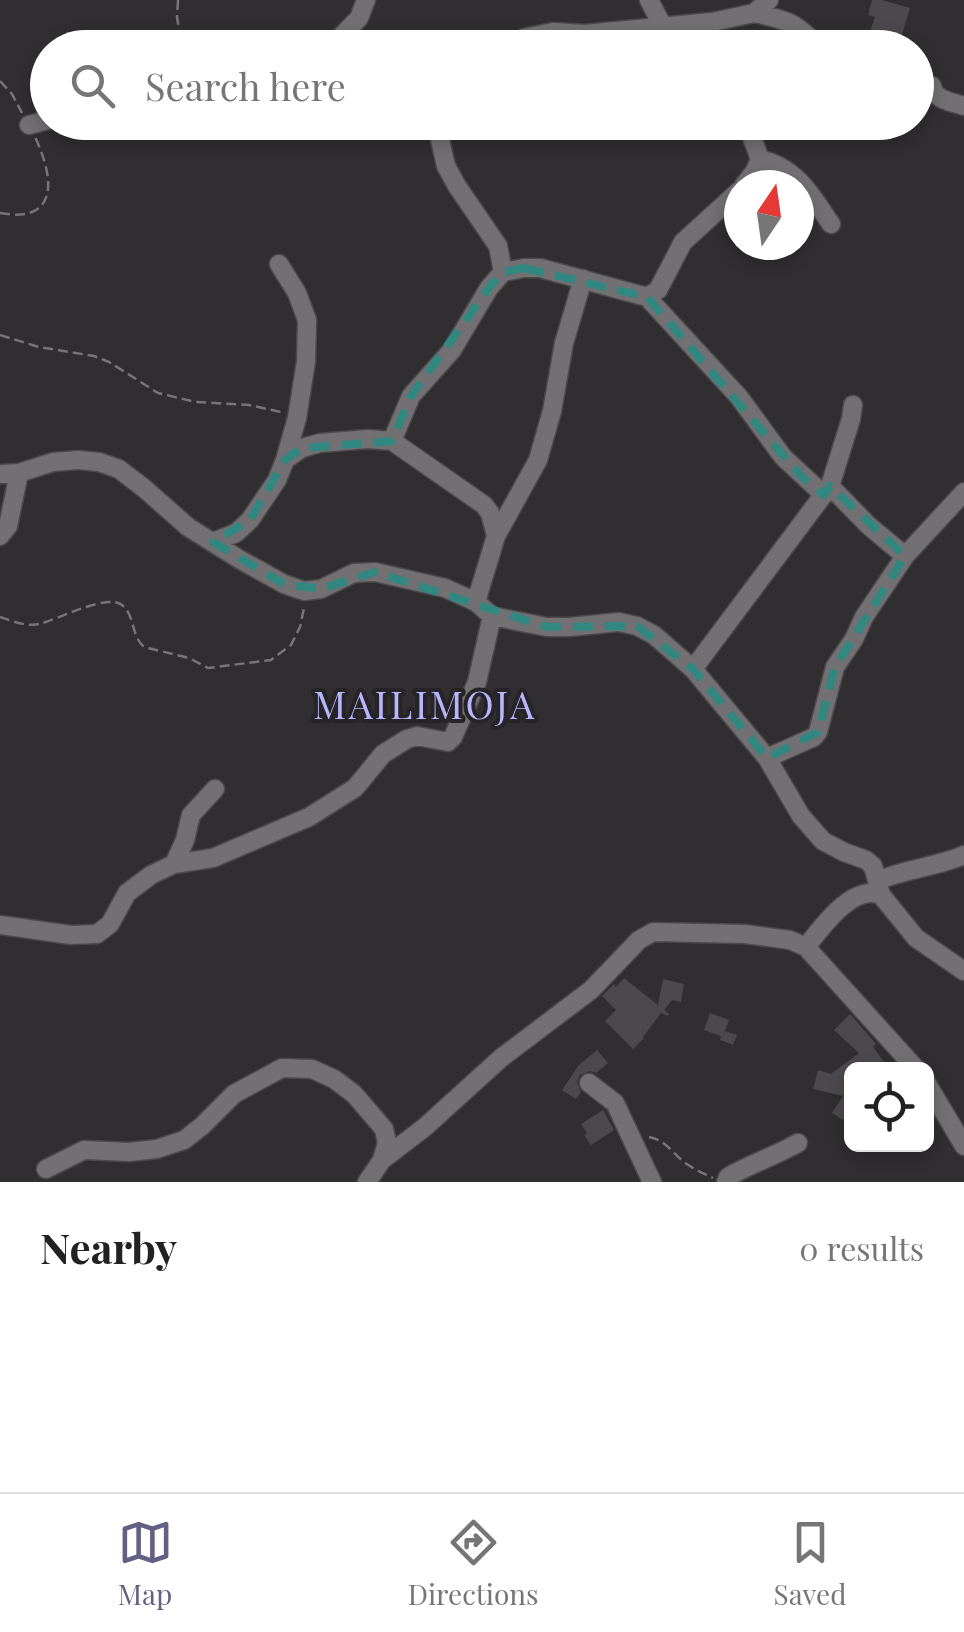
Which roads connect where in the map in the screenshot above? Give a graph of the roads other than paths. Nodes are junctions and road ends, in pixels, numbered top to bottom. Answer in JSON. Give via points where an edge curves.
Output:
{"nodes":[{"id":1,"x":366,"y":0,"type":"edge"},
{"id":2,"x":649,"y":0,"type":"edge"},
{"id":3,"x":719,"y":0,"type":"edge"},
{"id":4,"x":769,"y":0,"type":"edge"},
{"id":5,"x":754,"y":13,"type":"junction"},
{"id":6,"x":712,"y":22,"type":"junction"},
{"id":7,"x":668,"y":27,"type":"junction"},
{"id":8,"x":349,"y":30,"type":"edge"},
{"id":9,"x":632,"y":30,"type":"edge"},
{"id":10,"x":670,"y":30,"type":"edge"},
{"id":11,"x":804,"y":30,"type":"edge"},
{"id":12,"x":934,"y":92,"type":"edge"},
{"id":13,"x":964,"y":106,"type":"edge"},
{"id":14,"x":440,"y":140,"type":"edge"},
{"id":15,"x":753,"y":140,"type":"edge"},
{"id":16,"x":760,"y":159,"type":"junction"},
{"id":17,"x":755,"y":170,"type":"edge"},
{"id":18,"x":724,"y":204,"type":"edge"},
{"id":19,"x":831,"y":224,"type":"dead end"},
{"id":20,"x":279,"y":264,"type":"dead end"},
{"id":21,"x":503,"y":272,"type":"junction"},
{"id":22,"x":583,"y":279,"type":"junction"},
{"id":23,"x":647,"y":297,"type":"junction"},
{"id":24,"x":853,"y":405,"type":"dead end"},
{"id":25,"x":392,"y":441,"type":"junction"},
{"id":26,"x":285,"y":460,"type":"junction"},
{"id":27,"x":10,"y":474,"type":"edge"},
{"id":28,"x":827,"y":490,"type":"junction"},
{"id":29,"x":964,"y":492,"type":"edge"},
{"id":30,"x":0,"y":536,"type":"edge"},
{"id":31,"x":496,"y":536,"type":"junction"},
{"id":32,"x":213,"y":542,"type":"junction"},
{"id":33,"x":905,"y":556,"type":"junction"},
{"id":34,"x":476,"y":602,"type":"junction"},
{"id":35,"x":492,"y":616,"type":"junction"},
{"id":36,"x":693,"y":669,"type":"junction"},
{"id":37,"x":767,"y":758,"type":"junction"},
{"id":38,"x":215,"y":790,"type":"dead end"},
{"id":39,"x":964,"y":855,"type":"edge"},
{"id":40,"x":174,"y":864,"type":"junction"},
{"id":41,"x":877,"y":881,"type":"junction"},
{"id":42,"x":0,"y":925,"type":"edge"},
{"id":43,"x":806,"y":947,"type":"junction"},
{"id":44,"x":964,"y":971,"type":"edge"},
{"id":45,"x":909,"y":1062,"type":"edge"},
{"id":46,"x":589,"y":1083,"type":"dead end"},
{"id":47,"x":934,"y":1095,"type":"edge"},
{"id":48,"x":798,"y":1143,"type":"dead end"},
{"id":49,"x":964,"y":1146,"type":"edge"},
{"id":50,"x":382,"y":1160,"type":"junction"},
{"id":51,"x":46,"y":1169,"type":"dead end"},
{"id":52,"x":368,"y":1182,"type":"edge"},
{"id":53,"x":652,"y":1182,"type":"edge"},
{"id":54,"x":724,"y":1182,"type":"edge"}],
"edges":[{"from":1,"to":8,"type":"street"},
{"from":2,"to":7,"type":"street"},
{"from":3,"to":6,"type":"street"},
{"from":4,"to":5,"type":"street"},
{"from":5,"to":6,"type":"street"},
{"from":5,"to":11,"type":"street"},
{"from":6,"to":7,"type":"street"},
{"from":7,"to":9,"type":"street"},
{"from":7,"to":10,"type":"street"},
{"from":12,"to":13,"type":"street"},
{"from":14,"to":21,"type":"street","via":[[446,166],[498,246]]},
{"from":15,"to":16,"type":"street"},
{"from":16,"to":17,"type":"street"},
{"from":16,"to":19,"type":"street","via":[[799,178]]},
{"from":18,"to":23,"type":"street","via":[[684,242],[658,290]]},
{"from":20,"to":26,"type":"street","via":[[307,320],[306,361]]},
{"from":21,"to":22,"type":"street","via":[[540,268]]},
{"from":21,"to":25,"type":"street","via":[[452,350],[411,396]]},
{"from":22,"to":23,"type":"street"},
{"from":22,"to":31,"type":"street","via":[[538,460]]},
{"from":23,"to":28,"type":"street","via":[[739,396],[783,457]]},
{"from":24,"to":28,"type":"street"},
{"from":25,"to":26,"type":"street","via":[[320,443]]},
{"from":25,"to":31,"type":"street","via":[[484,504]]},
{"from":26,"to":32,"type":"street","via":[[250,520]]},
{"from":27,"to":30,"type":"street","via":[[8,526]]},
{"from":27,"to":32,"type":"street","via":[[53,462],[99,462]]},
{"from":28,"to":33,"type":"street"},
{"from":28,"to":36,"type":"street"},
{"from":29,"to":33,"type":"street"},
{"from":31,"to":34,"type":"street"},
{"from":32,"to":34,"type":"street","via":[[304,591],[375,572]]},
{"from":33,"to":37,"type":"street","via":[[835,666],[814,738]]},
{"from":34,"to":35,"type":"street"},
{"from":35,"to":36,"type":"street","via":[[547,627],[637,626]]},
{"from":35,"to":40,"type":"street","via":[[477,682],[448,742],[406,738],[354,788],[310,817],[213,858]]},
{"from":36,"to":37,"type":"street"},
{"from":37,"to":41,"type":"street","via":[[823,841],[866,860]]},
{"from":38,"to":40,"type":"street","via":[[192,815]]},
{"from":39,"to":41,"type":"street"},
{"from":40,"to":42,"type":"street","via":[[127,892],[110,924],[96,934]]},
{"from":41,"to":43,"type":"street","via":[[873,892],[853,898]]},
{"from":41,"to":44,"type":"street","via":[[916,938]]},
{"from":43,"to":45,"type":"street"},
{"from":43,"to":50,"type":"street","via":[[745,934],[652,932]]},
{"from":46,"to":53,"type":"street","via":[[615,1104]]},
{"from":47,"to":49,"type":"street"},
{"from":48,"to":54,"type":"street"},
{"from":50,"to":51,"type":"street","via":[[384,1129],[354,1094],[312,1069],[282,1068],[234,1094],[184,1140],[129,1152],[84,1150]]},
{"from":50,"to":52,"type":"street"}]}
